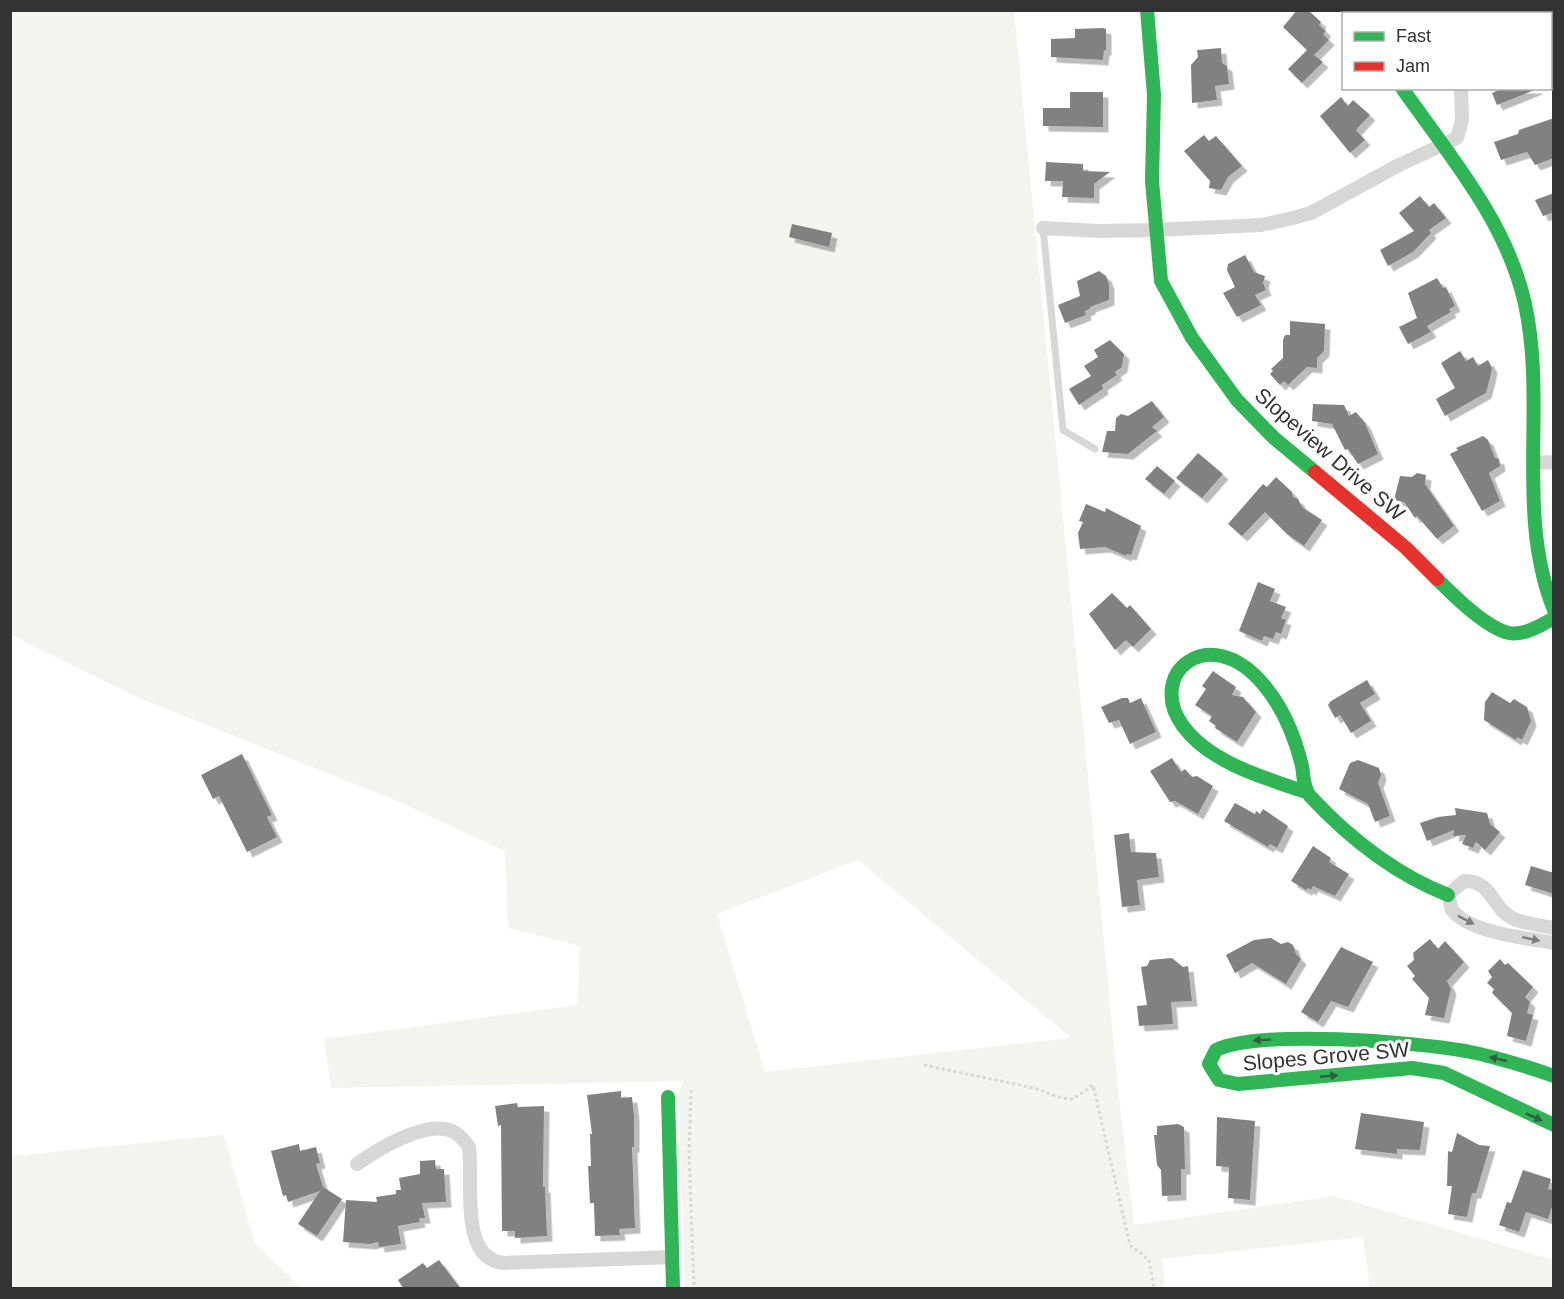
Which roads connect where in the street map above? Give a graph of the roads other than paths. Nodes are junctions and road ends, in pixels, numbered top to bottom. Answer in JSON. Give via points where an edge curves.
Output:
{"nodes":[{"id":1,"x":1147,"y":10,"type":"edge"},
{"id":2,"x":1403,"y":90,"type":"edge"},
{"id":3,"x":1461,"y":90,"type":"edge"},
{"id":4,"x":1441,"y":146,"type":"junction"},
{"id":5,"x":1043,"y":228,"type":"joint"},
{"id":6,"x":1155,"y":230,"type":"junction"},
{"id":7,"x":1095,"y":449,"type":"dead end"},
{"id":8,"x":1554,"y":462,"type":"edge"},
{"id":9,"x":1534,"y":463,"type":"junction"},
{"id":10,"x":1554,"y":610,"type":"edge"},
{"id":11,"x":1554,"y":618,"type":"edge"},
{"id":12,"x":1306,"y":792,"type":"junction"},
{"id":13,"x":1448,"y":895,"type":"junction"},
{"id":14,"x":1554,"y":928,"type":"edge"},
{"id":15,"x":1554,"y":943,"type":"edge"},
{"id":16,"x":1554,"y":1076,"type":"edge"},
{"id":17,"x":668,"y":1097,"type":"dead end"},
{"id":18,"x":1554,"y":1125,"type":"edge"},
{"id":19,"x":357,"y":1164,"type":"dead end"},
{"id":20,"x":672,"y":1257,"type":"junction"},
{"id":21,"x":673,"y":1288,"type":"edge"}],
"edges":[{"from":1,"to":6,"type":"street","name":"Slopeview Drive SW","via":[[1154,95]]},
{"from":2,"to":4,"type":"street"},
{"from":3,"to":4,"type":"street","via":[[1460,134]]},
{"from":4,"to":6,"type":"street","via":[[1311,213],[1261,225]]},
{"from":4,"to":9,"type":"street","via":[[1491,220],[1516,270],[1531,346]]},
{"from":5,"to":6,"type":"street"},
{"from":5,"to":7,"type":"lane","via":[[1063,430]]},
{"from":6,"to":11,"type":"street","name":"Slopeview Drive SW","via":[[1161,281],[1186,329],[1237,400],[1274,438],[1494,627],[1524,633]]},
{"from":8,"to":9,"type":"street"},
{"from":9,"to":10,"type":"street","via":[[1537,557]]},
{"from":12,"to":12,"type":"street","via":[[1293,737],[1266,686],[1228,654],[1207,653],[1179,669],[1172,682],[1172,699],[1177,720],[1192,736],[1228,760]]},
{"from":12,"to":13,"type":"street","via":[[1392,870]]},
{"from":13,"to":14,"type":"street","via":[[1464,881],[1475,880],[1490,892],[1501,911],[1514,919]]},
{"from":13,"to":15,"type":"street","one_way":true,"via":[[1452,910],[1470,923]]},
{"from":16,"to":18,"type":"street","name":"Slopes Grove SW","one_way":true,"via":[[1510,1061],[1428,1046],[1275,1040],[1219,1048],[1209,1064],[1215,1078],[1238,1084],[1412,1068],[1431,1070]]},
{"from":17,"to":20,"type":"street"},
{"from":19,"to":20,"type":"street","via":[[402,1139],[436,1129],[452,1131],[469,1148],[473,1240],[489,1260],[504,1263]]},
{"from":20,"to":21,"type":"street"}]}
